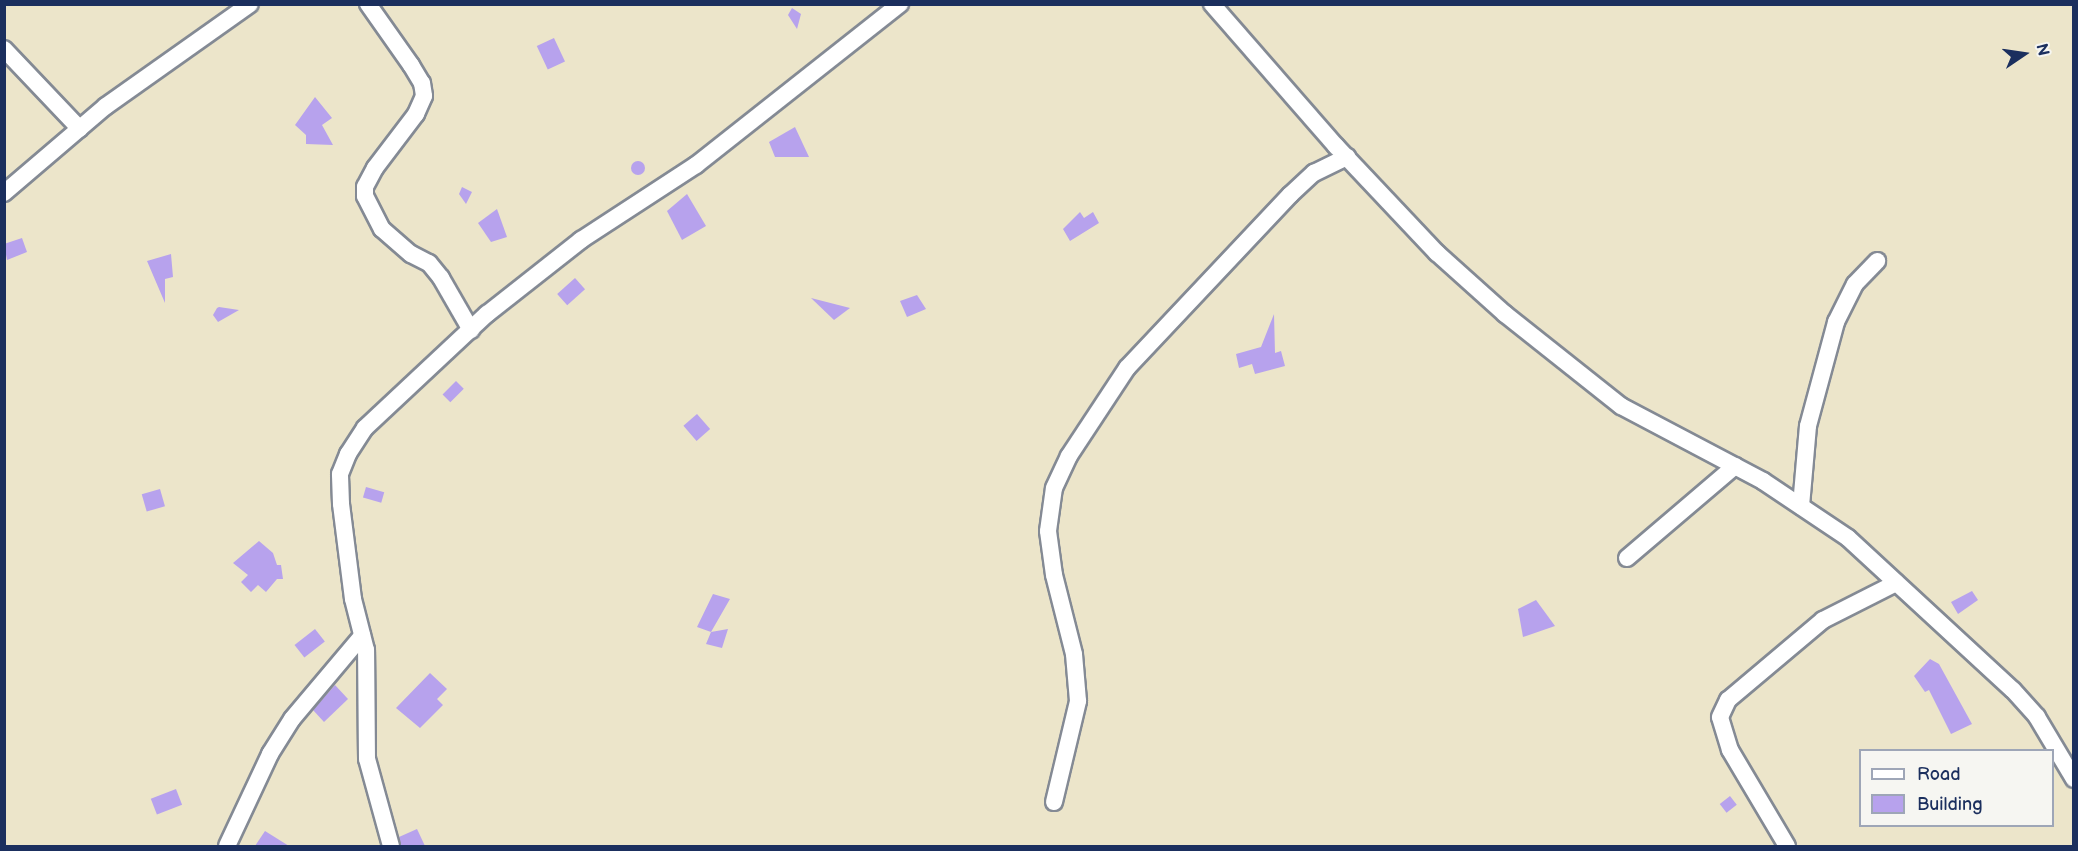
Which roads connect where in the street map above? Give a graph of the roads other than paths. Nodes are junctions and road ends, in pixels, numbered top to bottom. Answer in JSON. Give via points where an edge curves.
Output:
{"nodes":[{"id":1,"x":250,"y":4,"type":"edge"},
{"id":2,"x":368,"y":4,"type":"edge"},
{"id":3,"x":900,"y":4,"type":"edge"},
{"id":4,"x":1212,"y":4,"type":"edge"},
{"id":5,"x":4,"y":49,"type":"edge"},
{"id":6,"x":80,"y":129,"type":"junction"},
{"id":7,"x":1347,"y":157,"type":"junction"},
{"id":8,"x":4,"y":193,"type":"edge"},
{"id":9,"x":1877,"y":261,"type":"dead end"},
{"id":10,"x":471,"y":330,"type":"junction"},
{"id":11,"x":1735,"y":466,"type":"junction"},
{"id":12,"x":1801,"y":507,"type":"junction"},
{"id":13,"x":1627,"y":558,"type":"dead end"},
{"id":14,"x":1896,"y":583,"type":"junction"},
{"id":15,"x":362,"y":636,"type":"junction"},
{"id":16,"x":2073,"y":779,"type":"edge"},
{"id":17,"x":1054,"y":802,"type":"dead end"},
{"id":18,"x":227,"y":846,"type":"edge"},
{"id":19,"x":391,"y":846,"type":"edge"},
{"id":20,"x":1786,"y":846,"type":"edge"}],
"edges":[{"from":1,"to":6,"type":"street"},
{"from":2,"to":10,"type":"street","via":[[411,64],[422,83],[424,96],[416,114],[375,168],[365,187],[365,196],[382,229],[411,254],[429,263],[441,278]]},
{"from":3,"to":10,"type":"street","via":[[696,165],[581,240]]},
{"from":4,"to":7,"type":"street"},
{"from":5,"to":6,"type":"street"},
{"from":6,"to":8,"type":"street"},
{"from":7,"to":11,"type":"street","via":[[1437,253],[1567,366],[1621,406]]},
{"from":7,"to":17,"type":"street","via":[[1314,173],[1290,195],[1126,368],[1069,456],[1054,488],[1048,531],[1054,575],[1074,654],[1078,700]]},
{"from":9,"to":12,"type":"street","via":[[1855,284],[1836,322],[1808,426]]},
{"from":10,"to":15,"type":"street","via":[[365,428],[340,474],[353,599]]},
{"from":11,"to":12,"type":"street"},
{"from":11,"to":13,"type":"street"},
{"from":12,"to":14,"type":"street","via":[[1848,538]]},
{"from":14,"to":16,"type":"street","via":[[2013,690],[2037,717]]},
{"from":14,"to":20,"type":"street","via":[[1823,620],[1728,700],[1720,717],[1730,750]]},
{"from":15,"to":18,"type":"street","via":[[292,719],[270,754]]},
{"from":15,"to":19,"type":"street","via":[[369,681],[367,759]]}]}
